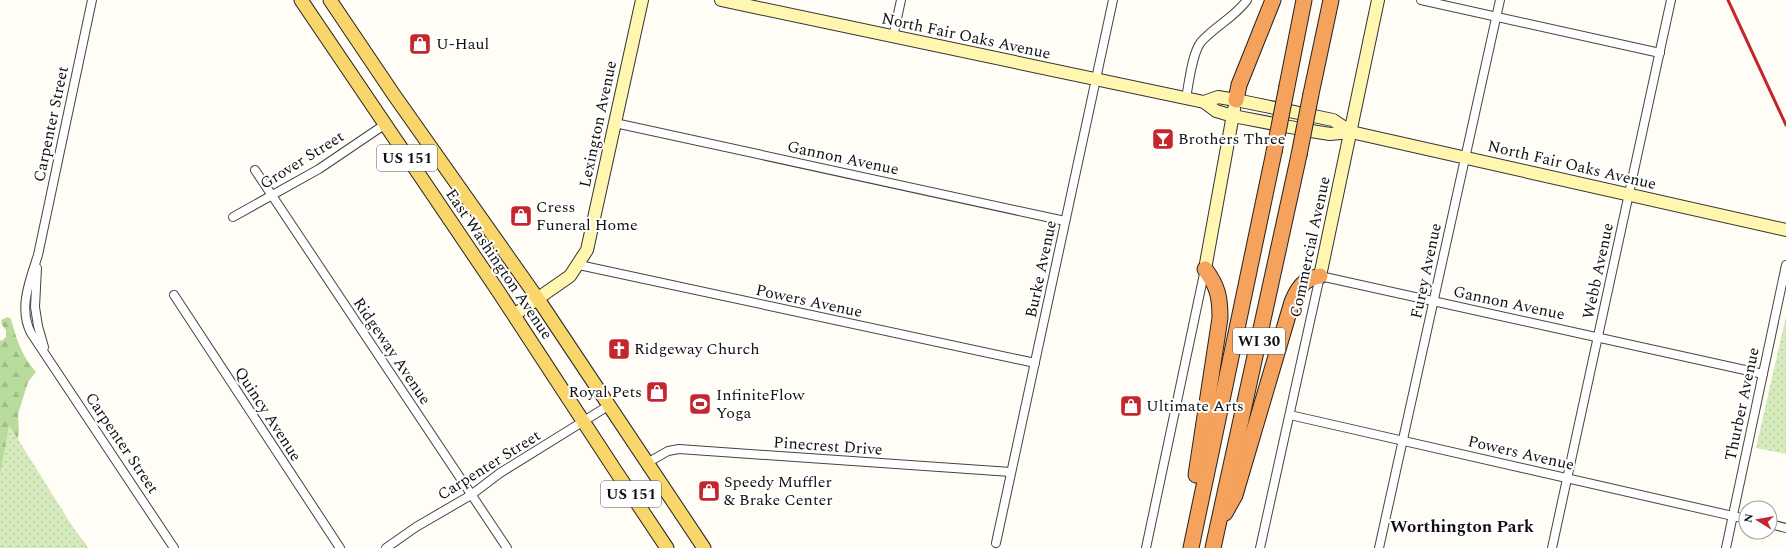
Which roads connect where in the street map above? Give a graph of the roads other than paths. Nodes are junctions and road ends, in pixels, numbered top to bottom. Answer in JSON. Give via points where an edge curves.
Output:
{"nodes":[{"id":1,"x":92,"y":0,"type":"edge"},
{"id":2,"x":301,"y":0,"type":"edge"},
{"id":3,"x":330,"y":0,"type":"edge"},
{"id":4,"x":642,"y":0,"type":"edge"},
{"id":5,"x":721,"y":0,"type":"edge"},
{"id":6,"x":901,"y":0,"type":"edge"},
{"id":7,"x":1113,"y":0,"type":"edge"},
{"id":8,"x":1247,"y":0,"type":"edge"},
{"id":9,"x":1273,"y":0,"type":"edge"},
{"id":10,"x":1304,"y":0,"type":"edge"},
{"id":11,"x":1331,"y":0,"type":"edge"},
{"id":12,"x":1378,"y":0,"type":"edge"},
{"id":13,"x":1421,"y":0,"type":"edge"},
{"id":14,"x":1500,"y":0,"type":"edge"},
{"id":15,"x":1671,"y":0,"type":"edge"},
{"id":16,"x":1496,"y":17,"type":"junction"},
{"id":17,"x":893,"y":37,"type":"junction"},
{"id":18,"x":1660,"y":53,"type":"junction"},
{"id":19,"x":1096,"y":79,"type":"junction"},
{"id":20,"x":1186,"y":98,"type":"junction"},
{"id":21,"x":1236,"y":100,"type":"junction"},
{"id":22,"x":1204,"y":102,"type":"junction"},
{"id":23,"x":1233,"y":116,"type":"junction"},
{"id":24,"x":615,"y":123,"type":"junction"},
{"id":25,"x":384,"y":125,"type":"junction"},
{"id":26,"x":1351,"y":132,"type":"junction"},
{"id":27,"x":1466,"y":157,"type":"junction"},
{"id":28,"x":255,"y":170,"type":"dead end"},
{"id":29,"x":1629,"y":194,"type":"junction"},
{"id":30,"x":272,"y":196,"type":"junction"},
{"id":31,"x":233,"y":217,"type":"dead end"},
{"id":32,"x":1065,"y":221,"type":"junction"},
{"id":33,"x":1786,"y":230,"type":"edge"},
{"id":34,"x":579,"y":265,"type":"junction"},
{"id":35,"x":1786,"y":265,"type":"edge"},
{"id":36,"x":1205,"y":270,"type":"junction"},
{"id":37,"x":1320,"y":276,"type":"junction"},
{"id":38,"x":174,"y":295,"type":"dead end"},
{"id":39,"x":538,"y":299,"type":"junction"},
{"id":40,"x":1434,"y":301,"type":"junction"},
{"id":41,"x":514,"y":316,"type":"junction"},
{"id":42,"x":1597,"y":337,"type":"junction"},
{"id":43,"x":1034,"y":363,"type":"junction"},
{"id":44,"x":1763,"y":374,"type":"junction"},
{"id":45,"x":608,"y":406,"type":"junction"},
{"id":46,"x":1290,"y":415,"type":"junction"},
{"id":47,"x":583,"y":422,"type":"junction"},
{"id":48,"x":1403,"y":440,"type":"junction"},
{"id":49,"x":647,"y":463,"type":"junction"},
{"id":50,"x":1011,"y":472,"type":"junction"},
{"id":51,"x":1567,"y":478,"type":"junction"},
{"id":52,"x":471,"y":495,"type":"junction"},
{"id":53,"x":1733,"y":516,"type":"junction"},
{"id":54,"x":1738,"y":517,"type":"edge"},
{"id":55,"x":1218,"y":526,"type":"junction"},
{"id":56,"x":996,"y":543,"type":"dead end"},
{"id":57,"x":174,"y":548,"type":"edge"},
{"id":58,"x":340,"y":548,"type":"edge"},
{"id":59,"x":386,"y":548,"type":"edge"},
{"id":60,"x":507,"y":548,"type":"edge"},
{"id":61,"x":667,"y":548,"type":"edge"},
{"id":62,"x":704,"y":548,"type":"edge"},
{"id":63,"x":1146,"y":548,"type":"edge"},
{"id":64,"x":1184,"y":548,"type":"edge"},
{"id":65,"x":1191,"y":548,"type":"edge"},
{"id":66,"x":1213,"y":548,"type":"edge"},
{"id":67,"x":1260,"y":548,"type":"edge"},
{"id":68,"x":1379,"y":548,"type":"edge"},
{"id":69,"x":1552,"y":548,"type":"edge"},
{"id":70,"x":1726,"y":548,"type":"edge"}],
"edges":[{"from":1,"to":57,"type":"street","name":"Carpenter Street","via":[[24,310],[27,327]]},
{"from":2,"to":25,"type":"main road","name":"East Washington Avenue","number":"US 151"},
{"from":3,"to":39,"type":"main road","name":"East Washington Avenue","number":"US 151"},
{"from":4,"to":24,"type":"street","name":"Lexington Avenue"},
{"from":5,"to":17,"type":"street","name":"North Fair Oaks Avenue"},
{"from":6,"to":17,"type":"street"},
{"from":7,"to":19,"type":"street","name":"Burke Avenue"},
{"from":8,"to":20,"type":"street","via":[[1201,42],[1194,60]]},
{"from":9,"to":21,"type":"highway","via":[[1239,85]]},
{"from":10,"to":65,"type":"highway","number":"WI 30","bridge":true},
{"from":11,"to":55,"type":"highway","number":"WI 30","bridge":true},
{"from":12,"to":26,"type":"street","name":"Commercial Avenue"},
{"from":13,"to":16,"type":"street"},
{"from":14,"to":16,"type":"street","name":"Furey Avenue"},
{"from":15,"to":18,"type":"street","name":"Webb Avenue"},
{"from":16,"to":18,"type":"street"},
{"from":16,"to":27,"type":"street","name":"Furey Avenue"},
{"from":17,"to":19,"type":"street","name":"North Fair Oaks Avenue"},
{"from":18,"to":29,"type":"street","name":"Webb Avenue"},
{"from":19,"to":20,"type":"street","name":"North Fair Oaks Avenue"},
{"from":19,"to":32,"type":"street","name":"Burke Avenue"},
{"from":20,"to":22,"type":"street","name":"North Fair Oaks Avenue"},
{"from":21,"to":22,"type":"street","name":"North Fair Oaks Avenue","via":[[1218,97]]},
{"from":21,"to":23,"type":"street"},
{"from":21,"to":26,"type":"street","name":"North Fair Oaks Avenue","via":[[1333,120]]},
{"from":22,"to":23,"type":"street","name":"North Fair Oaks Avenue","via":[[1216,111]]},
{"from":23,"to":26,"type":"street","name":"North Fair Oaks Avenue","via":[[1330,134]]},
{"from":23,"to":36,"type":"street"},
{"from":24,"to":32,"type":"street","name":"Gannon Avenue"},
{"from":24,"to":34,"type":"street","name":"Lexington Avenue","via":[[587,250]]},
{"from":25,"to":30,"type":"street","name":"Grover Street","via":[[319,169]]},
{"from":25,"to":41,"type":"main road","name":"East Washington Avenue","number":"US 151"},
{"from":26,"to":27,"type":"street","name":"North Fair Oaks Avenue"},
{"from":26,"to":37,"type":"street","name":"Commercial Avenue"},
{"from":27,"to":29,"type":"street","name":"North Fair Oaks Avenue"},
{"from":27,"to":40,"type":"street","name":"Furey Avenue"},
{"from":28,"to":30,"type":"street","name":"Ridgeway Avenue"},
{"from":29,"to":33,"type":"street","name":"North Fair Oaks Avenue"},
{"from":29,"to":42,"type":"street","name":"Webb Avenue"},
{"from":30,"to":31,"type":"street","name":"Grover Street"},
{"from":30,"to":52,"type":"street","name":"Ridgeway Avenue"},
{"from":32,"to":43,"type":"street","name":"Burke Avenue"},
{"from":34,"to":39,"type":"street","name":"Lexington Avenue","via":[[570,276]]},
{"from":34,"to":43,"type":"street","name":"Powers Avenue"},
{"from":35,"to":44,"type":"street","name":"Thurber Avenue"},
{"from":36,"to":63,"type":"street"},
{"from":36,"to":64,"type":"highway","via":[[1215,282],[1220,298],[1220,318]]},
{"from":37,"to":40,"type":"street","name":"Gannon Avenue"},
{"from":37,"to":46,"type":"street","name":"Commercial Avenue"},
{"from":37,"to":55,"type":"highway","via":[[1312,278],[1297,289],[1236,495]]},
{"from":38,"to":58,"type":"street","name":"Quincy Avenue"},
{"from":39,"to":41,"type":"street","name":"Lexington Avenue"},
{"from":39,"to":45,"type":"main road","name":"East Washington Avenue","number":"US 151"},
{"from":40,"to":42,"type":"street","name":"Gannon Avenue"},
{"from":40,"to":48,"type":"street","name":"Furey Avenue"},
{"from":41,"to":47,"type":"main road","name":"East Washington Avenue","number":"US 151"},
{"from":42,"to":44,"type":"street","name":"Gannon Avenue"},
{"from":42,"to":51,"type":"street","name":"Webb Avenue"},
{"from":43,"to":50,"type":"street","name":"Burke Avenue"},
{"from":44,"to":53,"type":"street","name":"Thurber Avenue"},
{"from":45,"to":47,"type":"street","name":"Carpenter Street"},
{"from":45,"to":49,"type":"main road","name":"East Washington Avenue","number":"US 151"},
{"from":46,"to":48,"type":"street","name":"Powers Avenue"},
{"from":46,"to":67,"type":"street","name":"Commercial Avenue"},
{"from":47,"to":52,"type":"street","name":"Carpenter Street","via":[[500,473]]},
{"from":47,"to":61,"type":"main road","name":"East Washington Avenue","number":"US 151"},
{"from":48,"to":51,"type":"street","name":"Powers Avenue"},
{"from":48,"to":68,"type":"street","name":"Furey Avenue"},
{"from":49,"to":50,"type":"street","name":"Pinecrest Drive","via":[[668,451],[679,449]]},
{"from":49,"to":62,"type":"main road","name":"East Washington Avenue","number":"US 151"},
{"from":50,"to":56,"type":"street","name":"Burke Avenue"},
{"from":51,"to":53,"type":"street","name":"Powers Avenue"},
{"from":51,"to":69,"type":"street","name":"Webb Avenue"},
{"from":52,"to":59,"type":"street","name":"Carpenter Street"},
{"from":52,"to":60,"type":"street","name":"Ridgeway Avenue"},
{"from":53,"to":54,"type":"street","name":"Powers Avenue"},
{"from":53,"to":70,"type":"street","name":"Thurber Avenue"},
{"from":55,"to":66,"type":"highway","number":"WI 30"}]}
